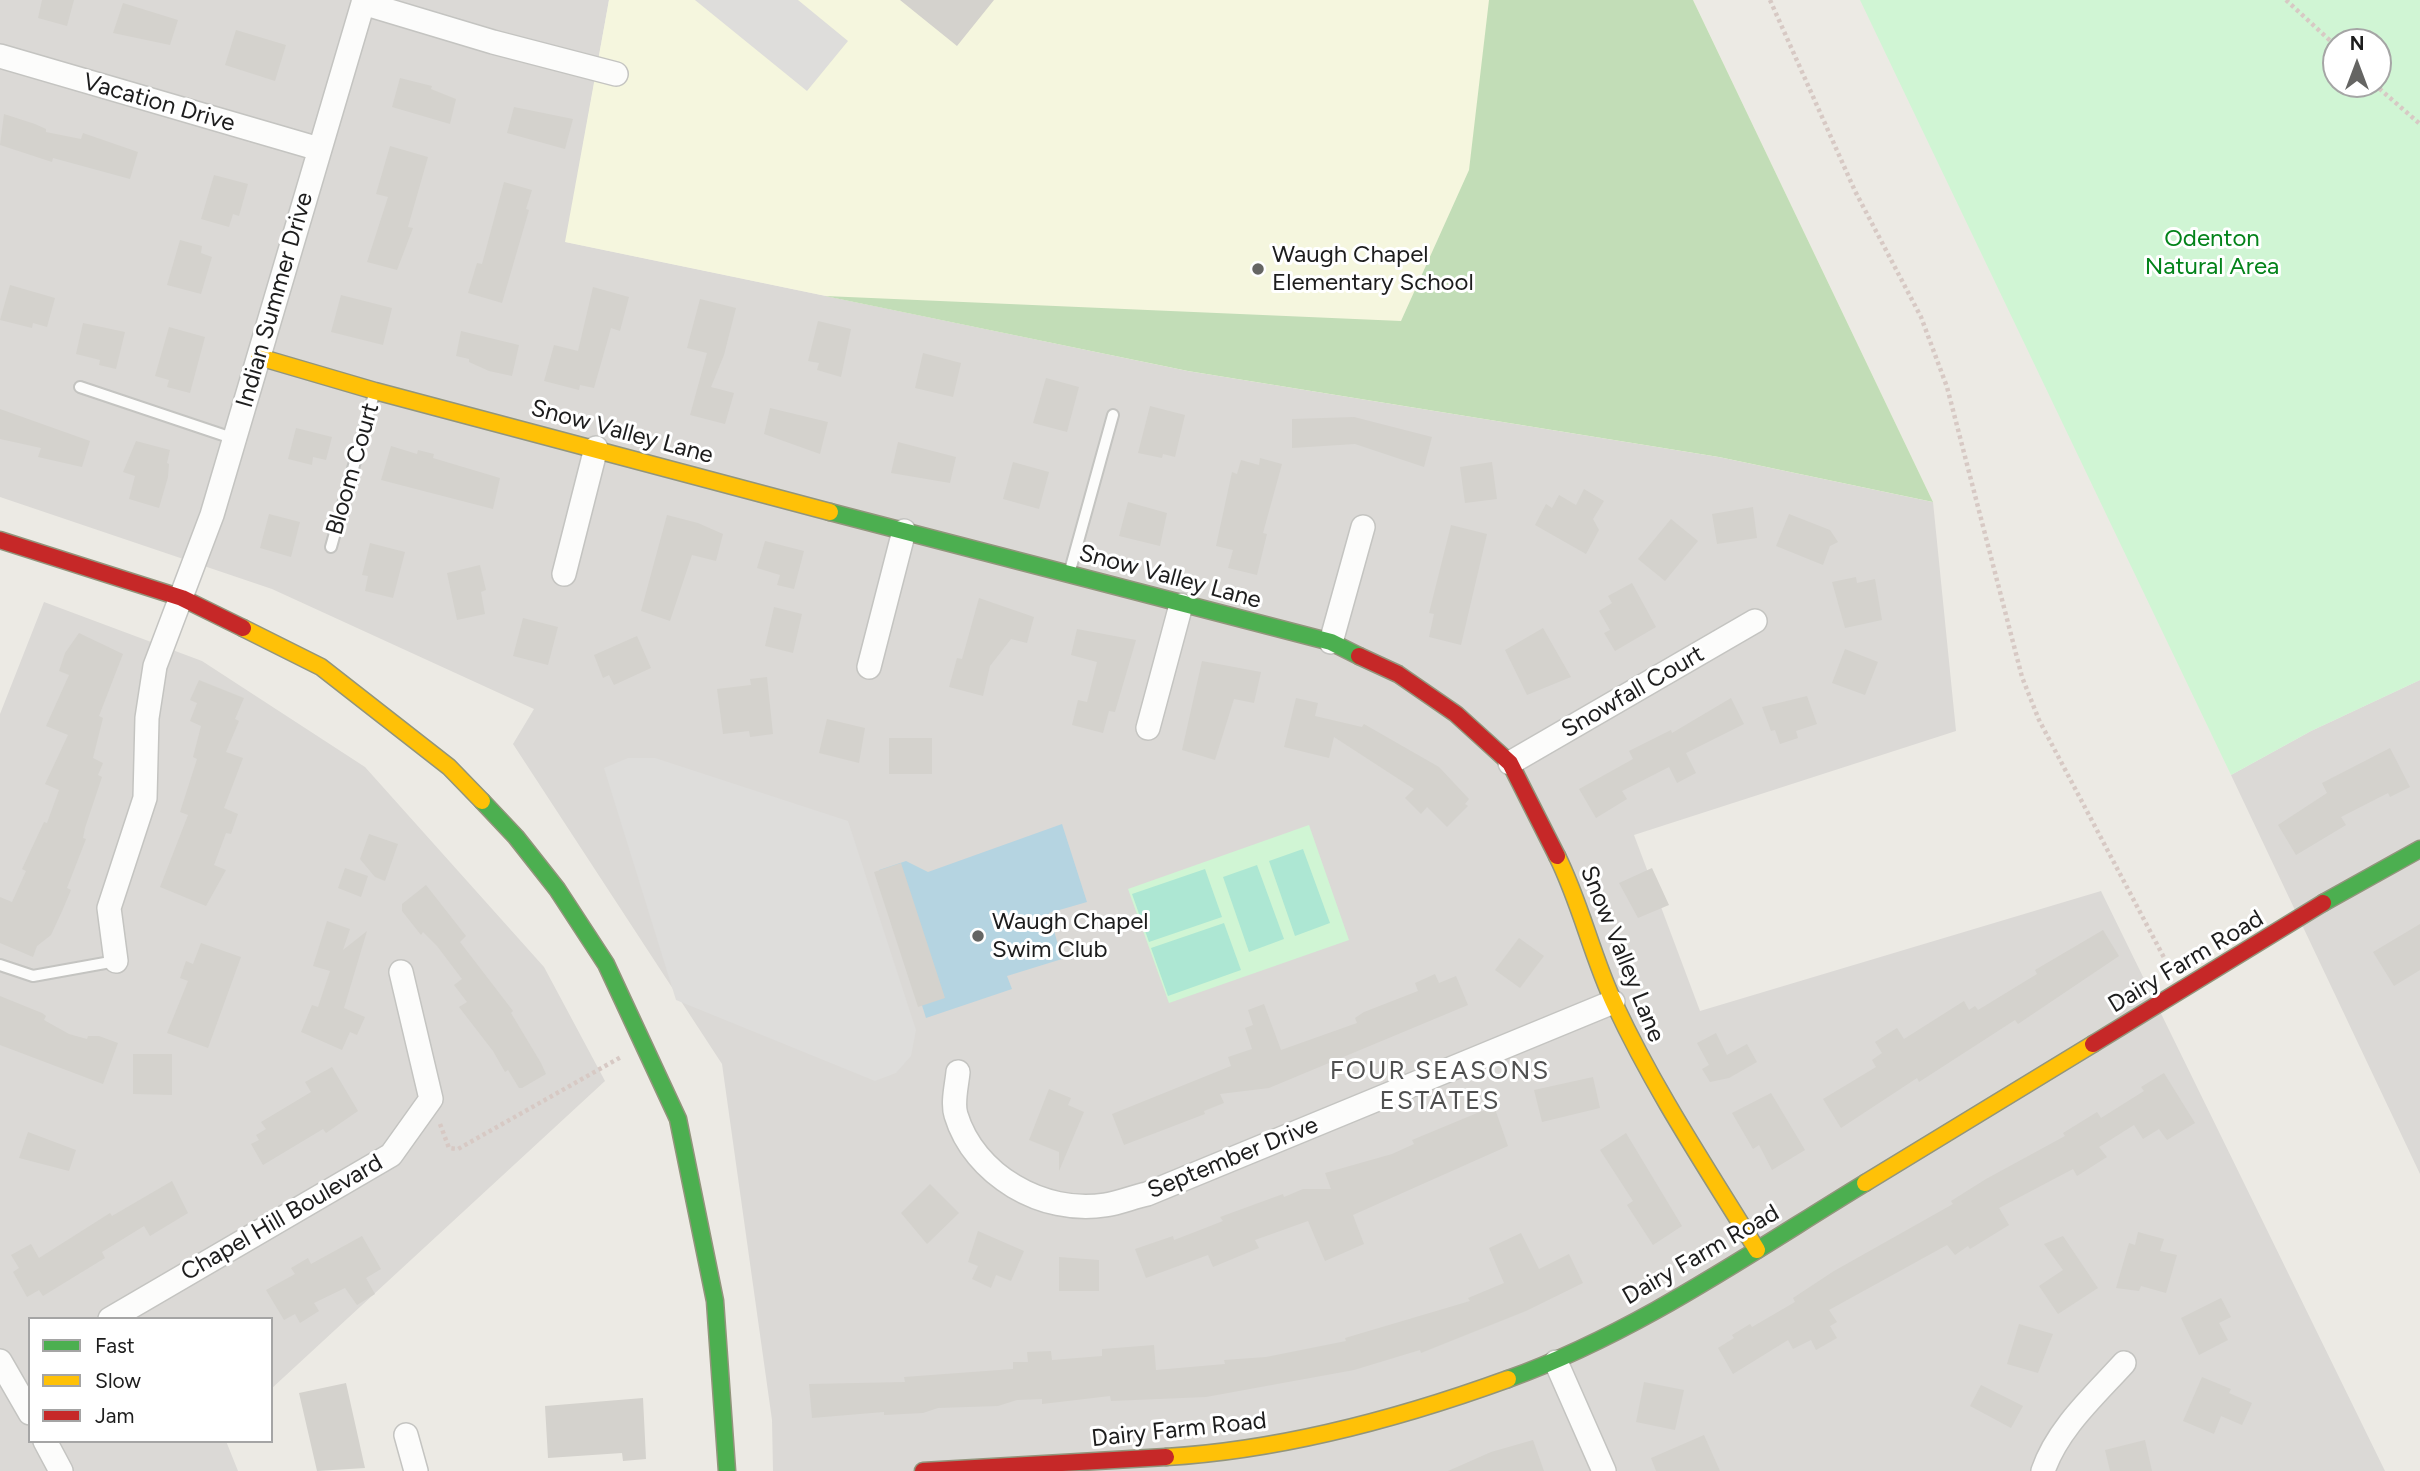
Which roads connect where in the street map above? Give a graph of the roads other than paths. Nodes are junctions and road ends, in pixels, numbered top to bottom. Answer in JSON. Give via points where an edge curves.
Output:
{"nodes":[{"id":1,"x":363,"y":2,"type":"edge"},
{"id":2,"x":0,"y":57,"type":"edge"},
{"id":3,"x":616,"y":74,"type":"dead end"},
{"id":4,"x":319,"y":149,"type":"junction"},
{"id":5,"x":260,"y":357,"type":"junction"},
{"id":6,"x":80,"y":387,"type":"dead end"},
{"id":7,"x":375,"y":391,"type":"junction"},
{"id":8,"x":1113,"y":415,"type":"dead end"},
{"id":9,"x":235,"y":439,"type":"junction"},
{"id":10,"x":596,"y":448,"type":"junction"},
{"id":11,"x":1363,"y":527,"type":"dead end"},
{"id":12,"x":904,"y":531,"type":"junction"},
{"id":13,"x":0,"y":540,"type":"edge"},
{"id":14,"x":331,"y":547,"type":"dead end"},
{"id":15,"x":564,"y":573,"type":"dead end"},
{"id":16,"x":1069,"y":575,"type":"junction"},
{"id":17,"x":182,"y":597,"type":"junction"},
{"id":18,"x":1181,"y":605,"type":"junction"},
{"id":19,"x":1755,"y":621,"type":"dead end"},
{"id":20,"x":1331,"y":642,"type":"junction"},
{"id":21,"x":869,"y":667,"type":"dead end"},
{"id":22,"x":1148,"y":728,"type":"dead end"},
{"id":23,"x":1510,"y":763,"type":"junction"},
{"id":24,"x":2420,"y":849,"type":"edge"},
{"id":25,"x":116,"y":961,"type":"joint"},
{"id":26,"x":0,"y":965,"type":"edge"},
{"id":27,"x":401,"y":972,"type":"dead end"},
{"id":28,"x":1613,"y":1002,"type":"junction"},
{"id":29,"x":958,"y":1072,"type":"dead end"},
{"id":30,"x":1756,"y":1250,"type":"junction"},
{"id":31,"x":113,"y":1317,"type":"edge"},
{"id":32,"x":1556,"y":1362,"type":"junction"},
{"id":33,"x":2124,"y":1363,"type":"dead end"},
{"id":34,"x":10,"y":1372,"type":"edge"},
{"id":35,"x":28,"y":1409,"type":"edge"},
{"id":36,"x":406,"y":1435,"type":"dead end"},
{"id":37,"x":46,"y":1443,"type":"edge"},
{"id":38,"x":1023,"y":1469,"type":"edge"},
{"id":39,"x":61,"y":1471,"type":"edge"},
{"id":40,"x":416,"y":1471,"type":"edge"},
{"id":41,"x":727,"y":1471,"type":"edge"},
{"id":42,"x":923,"y":1471,"type":"edge"},
{"id":43,"x":1604,"y":1471,"type":"edge"},
{"id":44,"x":2043,"y":1471,"type":"edge"}],
"edges":[{"from":1,"to":3,"type":"street","via":[[493,43]]},
{"from":1,"to":4,"type":"street","name":"Indian Summer Drive"},
{"from":2,"to":4,"type":"street","name":"Vacation Drive"},
{"from":4,"to":5,"type":"street","name":"Indian Summer Drive"},
{"from":5,"to":7,"type":"street","name":"Snow Valley Lane"},
{"from":5,"to":9,"type":"street","name":"Indian Summer Drive"},
{"from":6,"to":9,"type":"lane"},
{"from":7,"to":10,"type":"street","name":"Snow Valley Lane"},
{"from":7,"to":14,"type":"lane","name":"Bloom Court"},
{"from":8,"to":16,"type":"lane"},
{"from":9,"to":17,"type":"street","name":"Indian Summer Drive"},
{"from":10,"to":12,"type":"street","name":"Snow Valley Lane"},
{"from":10,"to":15,"type":"street"},
{"from":11,"to":20,"type":"street"},
{"from":12,"to":16,"type":"street","name":"Snow Valley Lane"},
{"from":12,"to":21,"type":"street"},
{"from":13,"to":17,"type":"street"},
{"from":16,"to":18,"type":"street","name":"Snow Valley Lane"},
{"from":17,"to":25,"type":"street","name":"Indian Summer Drive","via":[[155,666],[147,718],[145,798],[108,908]]},
{"from":17,"to":41,"type":"street","via":[[321,667],[449,767],[516,837],[606,964],[678,1119],[715,1301]]},
{"from":18,"to":20,"type":"street","name":"Snow Valley Lane"},
{"from":18,"to":22,"type":"street"},
{"from":19,"to":23,"type":"street","name":"Snowfall Court"},
{"from":20,"to":23,"type":"street","name":"Snow Valley Lane","via":[[1398,674],[1456,714]]},
{"from":23,"to":28,"type":"street","name":"Snow Valley Lane","via":[[1568,878]]},
{"from":24,"to":30,"type":"street","name":"Dairy Farm Road","via":[[2375,872]]},
{"from":25,"to":26,"type":"lane","via":[[33,976]]},
{"from":27,"to":31,"type":"street","name":"Chapel Hill Boulevard","via":[[431,1099],[391,1155]]},
{"from":28,"to":29,"type":"street","name":"September Drive","via":[[1147,1194],[1103,1205],[1056,1203],[1010,1186],[974,1152],[955,1113]]},
{"from":28,"to":30,"type":"street","name":"Snow Valley Lane","via":[[1642,1061]]},
{"from":30,"to":32,"type":"street","name":"Dairy Farm Road","via":[[1660,1308]]},
{"from":32,"to":38,"type":"street","name":"Dairy Farm Road","via":[[1439,1404],[1320,1437],[1199,1455]]},
{"from":32,"to":43,"type":"street"},
{"from":33,"to":44,"type":"street","via":[[2077,1413]]},
{"from":34,"to":35,"type":"street"},
{"from":36,"to":40,"type":"street"},
{"from":37,"to":39,"type":"street"},
{"from":38,"to":42,"type":"street","name":"Dairy Farm Road"}]}
